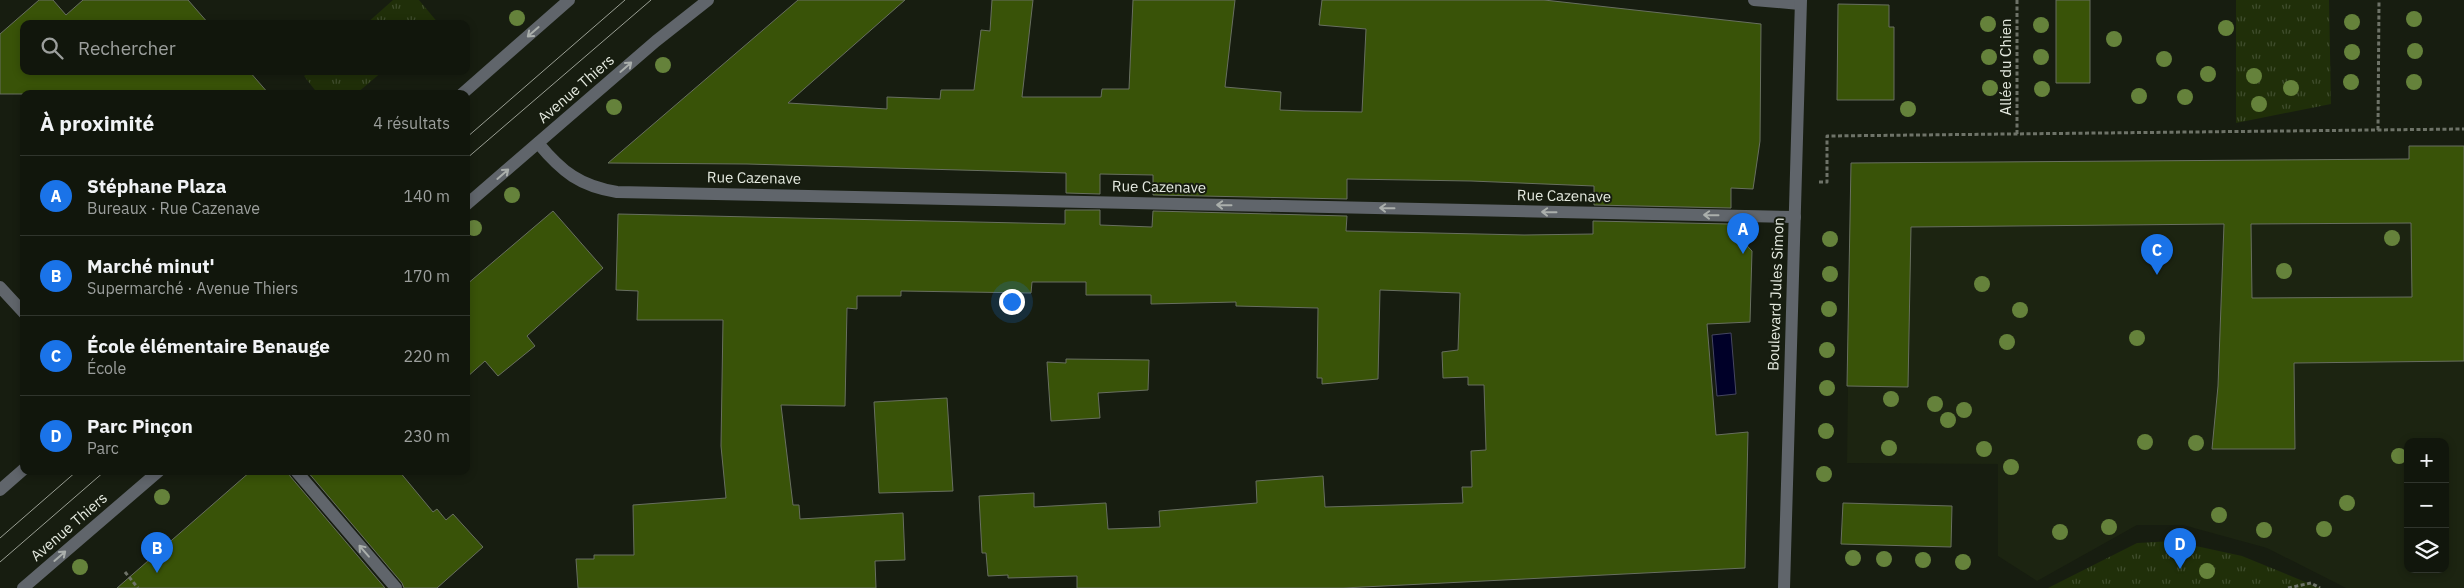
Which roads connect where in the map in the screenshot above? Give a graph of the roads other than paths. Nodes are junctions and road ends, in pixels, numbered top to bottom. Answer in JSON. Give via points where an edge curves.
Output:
{"nodes":[{"id":1,"x":569,"y":0,"type":"edge"},
{"id":2,"x":708,"y":0,"type":"edge"},
{"id":3,"x":1754,"y":0,"type":"edge"},
{"id":4,"x":1801,"y":2,"type":"edge"},
{"id":5,"x":467,"y":90,"type":"edge"},
{"id":6,"x":538,"y":143,"type":"junction"},
{"id":7,"x":470,"y":202,"type":"edge"},
{"id":8,"x":1795,"y":217,"type":"junction"},
{"id":9,"x":0,"y":287,"type":"edge"},
{"id":10,"x":20,"y":309,"type":"edge"},
{"id":11,"x":20,"y":472,"type":"edge"},
{"id":12,"x":154,"y":475,"type":"edge"},
{"id":13,"x":299,"y":475,"type":"edge"},
{"id":14,"x":0,"y":490,"type":"edge"},
{"id":15,"x":23,"y":588,"type":"edge"},
{"id":16,"x":396,"y":588,"type":"edge"},
{"id":17,"x":1784,"y":588,"type":"edge"}],
"edges":[{"from":1,"to":5,"type":"street","one_way":true},
{"from":6,"to":2,"type":"street","name":"Avenue Thiers","one_way":true},
{"from":3,"to":4,"type":"street"},
{"from":4,"to":8,"type":"street","name":"Boulevard Jules Simon"},
{"from":7,"to":6,"type":"street","name":"Avenue Thiers","one_way":true},
{"from":8,"to":6,"type":"street","name":"Rue Cazenave","one_way":true,"via":[[617,192],[580,182]]},
{"from":8,"to":17,"type":"street","name":"Boulevard Jules Simon"},
{"from":9,"to":10,"type":"street"},
{"from":11,"to":14,"type":"street"},
{"from":15,"to":12,"type":"street","name":"Avenue Thiers","one_way":true},
{"from":16,"to":13,"type":"street","one_way":true}]}
